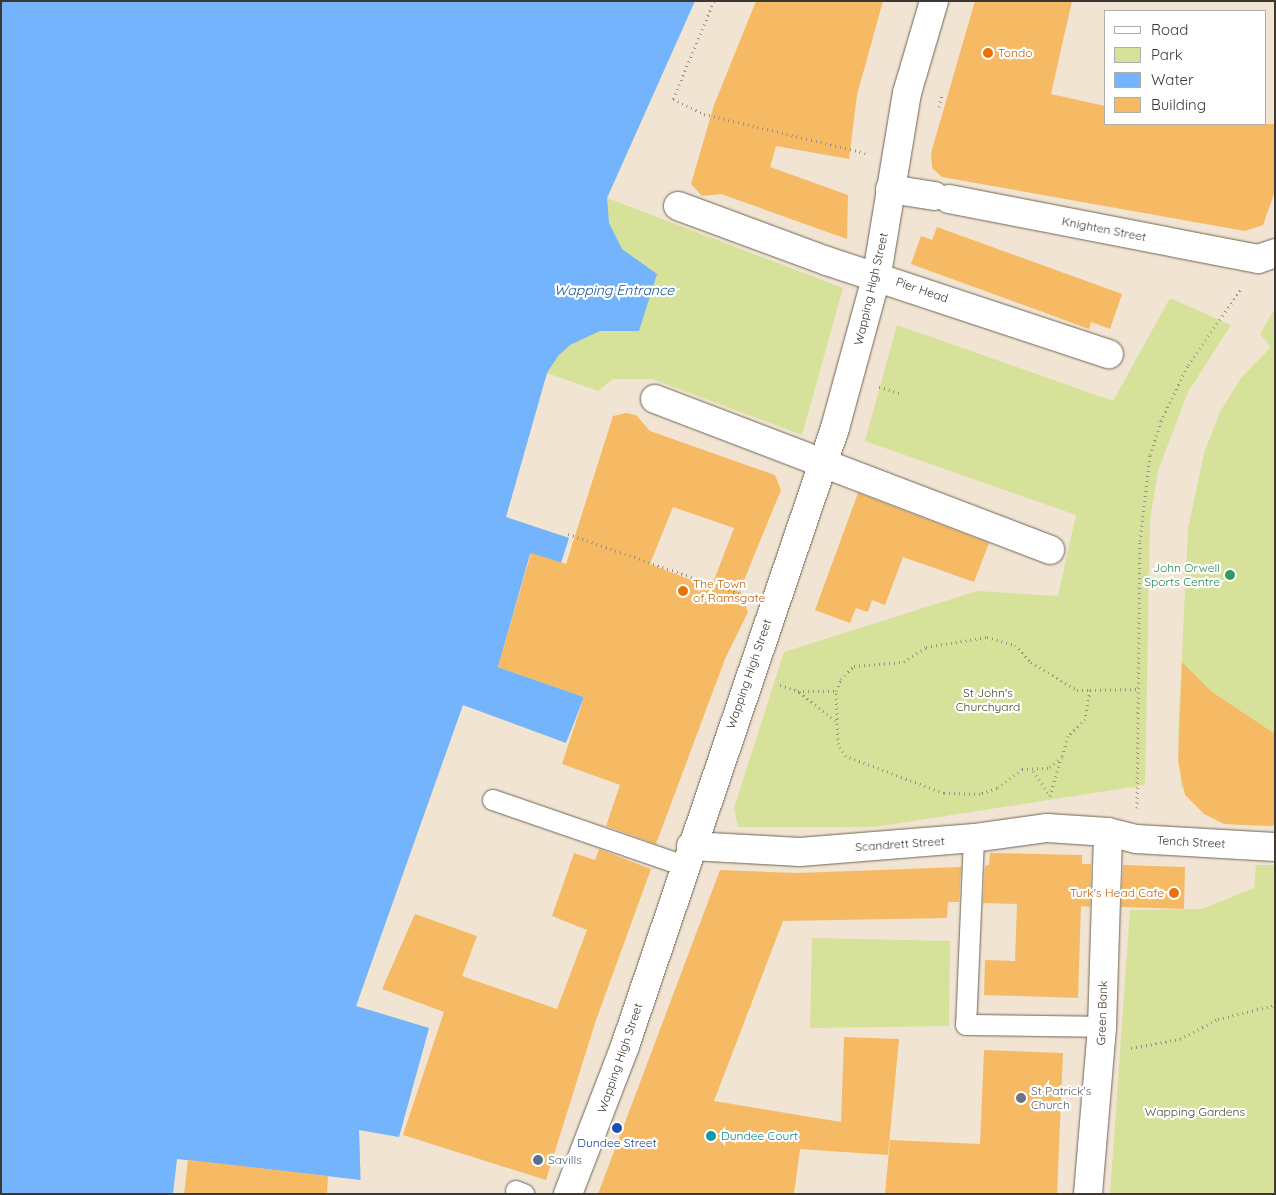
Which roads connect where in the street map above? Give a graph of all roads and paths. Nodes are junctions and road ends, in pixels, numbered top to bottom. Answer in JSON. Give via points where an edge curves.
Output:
{"nodes":[{"id":1,"x":714,"y":1,"type":"edge"},
{"id":2,"x":934,"y":1,"type":"edge"},
{"id":3,"x":868,"y":154,"type":"dead end"},
{"id":4,"x":890,"y":189,"type":"junction"},
{"id":5,"x":678,"y":206,"type":"dead end"},
{"id":6,"x":1267,"y":256,"type":"edge"},
{"id":7,"x":877,"y":274,"type":"junction"},
{"id":8,"x":1109,"y":354,"type":"dead end"},
{"id":9,"x":891,"y":391,"type":"dead end"},
{"id":10,"x":900,"y":393,"type":"dead end"},
{"id":11,"x":655,"y":400,"type":"dead end"},
{"id":12,"x":824,"y":466,"type":"junction"},
{"id":13,"x":568,"y":534,"type":"dead end"},
{"id":14,"x":1050,"y":550,"type":"dead end"},
{"id":15,"x":772,"y":606,"type":"junction"},
{"id":16,"x":1138,"y":689,"type":"junction"},
{"id":17,"x":1090,"y":690,"type":"junction"},
{"id":18,"x":836,"y":691,"type":"junction"},
{"id":19,"x":836,"y":721,"type":"junction"},
{"id":20,"x":1062,"y":757,"type":"junction"},
{"id":21,"x":1032,"y":771,"type":"junction"},
{"id":22,"x":493,"y":800,"type":"dead end"},
{"id":23,"x":1108,"y":832,"type":"junction"},
{"id":24,"x":974,"y":838,"type":"junction"},
{"id":25,"x":1136,"y":839,"type":"junction"},
{"id":26,"x":1275,"y":847,"type":"edge"},
{"id":27,"x":688,"y":856,"type":"junction"},
{"id":28,"x":1275,"y":1005,"type":"edge"},
{"id":29,"x":1102,"y":1027,"type":"junction"},
{"id":30,"x":1123,"y":1050,"type":"dead end"},
{"id":31,"x":568,"y":1194,"type":"edge"},
{"id":32,"x":1088,"y":1194,"type":"edge"}],
"edges":[{"from":1,"to":3,"type":"path","via":[[672,99],[704,114]]},
{"from":2,"to":4,"type":"street","name":"Wapping High Street","via":[[907,93]]},
{"from":4,"to":6,"type":"street","name":"Knighten Street"},
{"from":4,"to":7,"type":"street","name":"Wapping High Street"},
{"from":5,"to":7,"type":"street","name":"Pier Head","via":[[827,261]]},
{"from":6,"to":16,"type":"path","via":[[1188,365],[1161,421],[1150,455],[1140,541]]},
{"from":7,"to":8,"type":"street","name":"Pier Head"},
{"from":7,"to":12,"type":"street","name":"Wapping High Street"},
{"from":9,"to":10,"type":"path"},
{"from":11,"to":12,"type":"street"},
{"from":12,"to":14,"type":"street"},
{"from":12,"to":15,"type":"street","name":"Wapping High Street"},
{"from":13,"to":15,"type":"path"},
{"from":15,"to":27,"type":"street","name":"Wapping High Street"},
{"from":16,"to":17,"type":"path"},
{"from":16,"to":25,"type":"path"},
{"from":17,"to":18,"type":"path","via":[[1077,690],[1031,662],[1015,646],[987,637],[926,647],[904,662],[854,666],[841,679]]},
{"from":17,"to":20,"type":"path","via":[[1085,719],[1068,736]]},
{"from":18,"to":19,"type":"path"},
{"from":18,"to":19,"type":"path","via":[[798,691]]},
{"from":19,"to":21,"type":"path","via":[[838,744],[846,756],[944,793],[980,794],[997,788],[1022,769]]},
{"from":20,"to":21,"type":"path","via":[[1048,768]]},
{"from":20,"to":21,"type":"path","via":[[1050,796]]},
{"from":22,"to":27,"type":"lane"},
{"from":23,"to":24,"type":"street","name":"Scandrett Street","via":[[1025,828]]},
{"from":23,"to":25,"type":"street","name":"Tench Street"},
{"from":23,"to":29,"type":"street","name":"Green Bank"},
{"from":24,"to":27,"type":"street","name":"Scandrett Street","via":[[800,852]]},
{"from":24,"to":29,"type":"lane","via":[[966,1025]]},
{"from":25,"to":26,"type":"street","name":"Tench Street"},
{"from":27,"to":31,"type":"street","name":"Wapping High Street","via":[[625,1046]]},
{"from":28,"to":30,"type":"path","via":[[1218,1019],[1180,1039]]},
{"from":29,"to":32,"type":"street","name":"Green Bank"}]}
